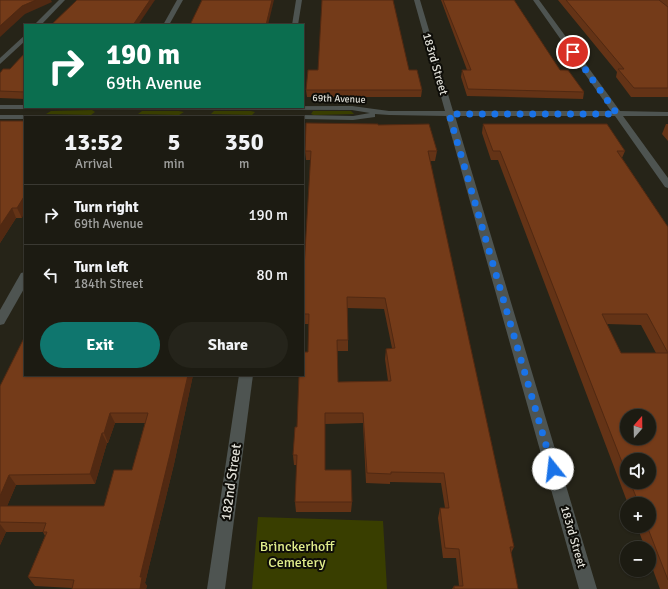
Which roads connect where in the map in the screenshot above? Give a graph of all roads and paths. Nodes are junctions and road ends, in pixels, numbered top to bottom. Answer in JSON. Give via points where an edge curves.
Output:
{"nodes":[{"id":1,"x":62,"y":0,"type":"edge"},
{"id":2,"x":180,"y":0,"type":"edge"},
{"id":3,"x":299,"y":0,"type":"edge"},
{"id":4,"x":417,"y":0,"type":"edge"},
{"id":5,"x":536,"y":0,"type":"edge"},
{"id":6,"x":38,"y":24,"type":"edge"},
{"id":7,"x":167,"y":24,"type":"edge"},
{"id":8,"x":295,"y":24,"type":"edge"},
{"id":9,"x":24,"y":38,"type":"edge"},
{"id":10,"x":0,"y":62,"type":"edge"},
{"id":11,"x":0,"y":108,"type":"edge"},
{"id":12,"x":37,"y":108,"type":"edge"},
{"id":13,"x":200,"y":109,"type":"junction"},
{"id":14,"x":120,"y":111,"type":"edge"},
{"id":15,"x":283,"y":111,"type":"edge"},
{"id":16,"x":389,"y":113,"type":"junction"},
{"id":17,"x":449,"y":114,"type":"junction"},
{"id":18,"x":617,"y":114,"type":"junction"},
{"id":19,"x":668,"y":114,"type":"edge"},
{"id":20,"x":31,"y":116,"type":"edge"},
{"id":21,"x":196,"y":116,"type":"edge"},
{"id":22,"x":0,"y":117,"type":"edge"},
{"id":23,"x":24,"y":117,"type":"edge"},
{"id":24,"x":304,"y":117,"type":"edge"},
{"id":25,"x":668,"y":185,"type":"edge"},
{"id":26,"x":24,"y":278,"type":"edge"},
{"id":27,"x":0,"y":320,"type":"edge"},
{"id":28,"x":246,"y":376,"type":"edge"},
{"id":29,"x":216,"y":589,"type":"edge"},
{"id":30,"x":588,"y":589,"type":"edge"}],
"edges":[{"from":1,"to":6,"type":"street"},
{"from":2,"to":7,"type":"street"},
{"from":3,"to":8,"type":"street"},
{"from":4,"to":17,"type":"street","name":"183rd Street"},
{"from":5,"to":18,"type":"street"},
{"from":9,"to":10,"type":"street"},
{"from":11,"to":12,"type":"street","name":"69th Avenue"},
{"from":12,"to":14,"type":"street","name":"69th Avenue"},
{"from":12,"to":20,"type":"street"},
{"from":13,"to":14,"type":"street","name":"69th Avenue"},
{"from":13,"to":15,"type":"street","name":"69th Avenue"},
{"from":13,"to":21,"type":"street"},
{"from":15,"to":16,"type":"street","name":"69th Avenue","via":[[352,108]]},
{"from":16,"to":17,"type":"street","name":"69th Avenue"},
{"from":16,"to":24,"type":"street","name":"69th Avenue","via":[[353,118]]},
{"from":17,"to":18,"type":"street","name":"69th Avenue"},
{"from":17,"to":30,"type":"street","name":"183rd Street"},
{"from":18,"to":19,"type":"street","name":"69th Avenue"},
{"from":18,"to":25,"type":"street"},
{"from":22,"to":23,"type":"street","name":"69th Avenue"},
{"from":26,"to":27,"type":"street"},
{"from":28,"to":29,"type":"street","name":"182nd Street"}]}
